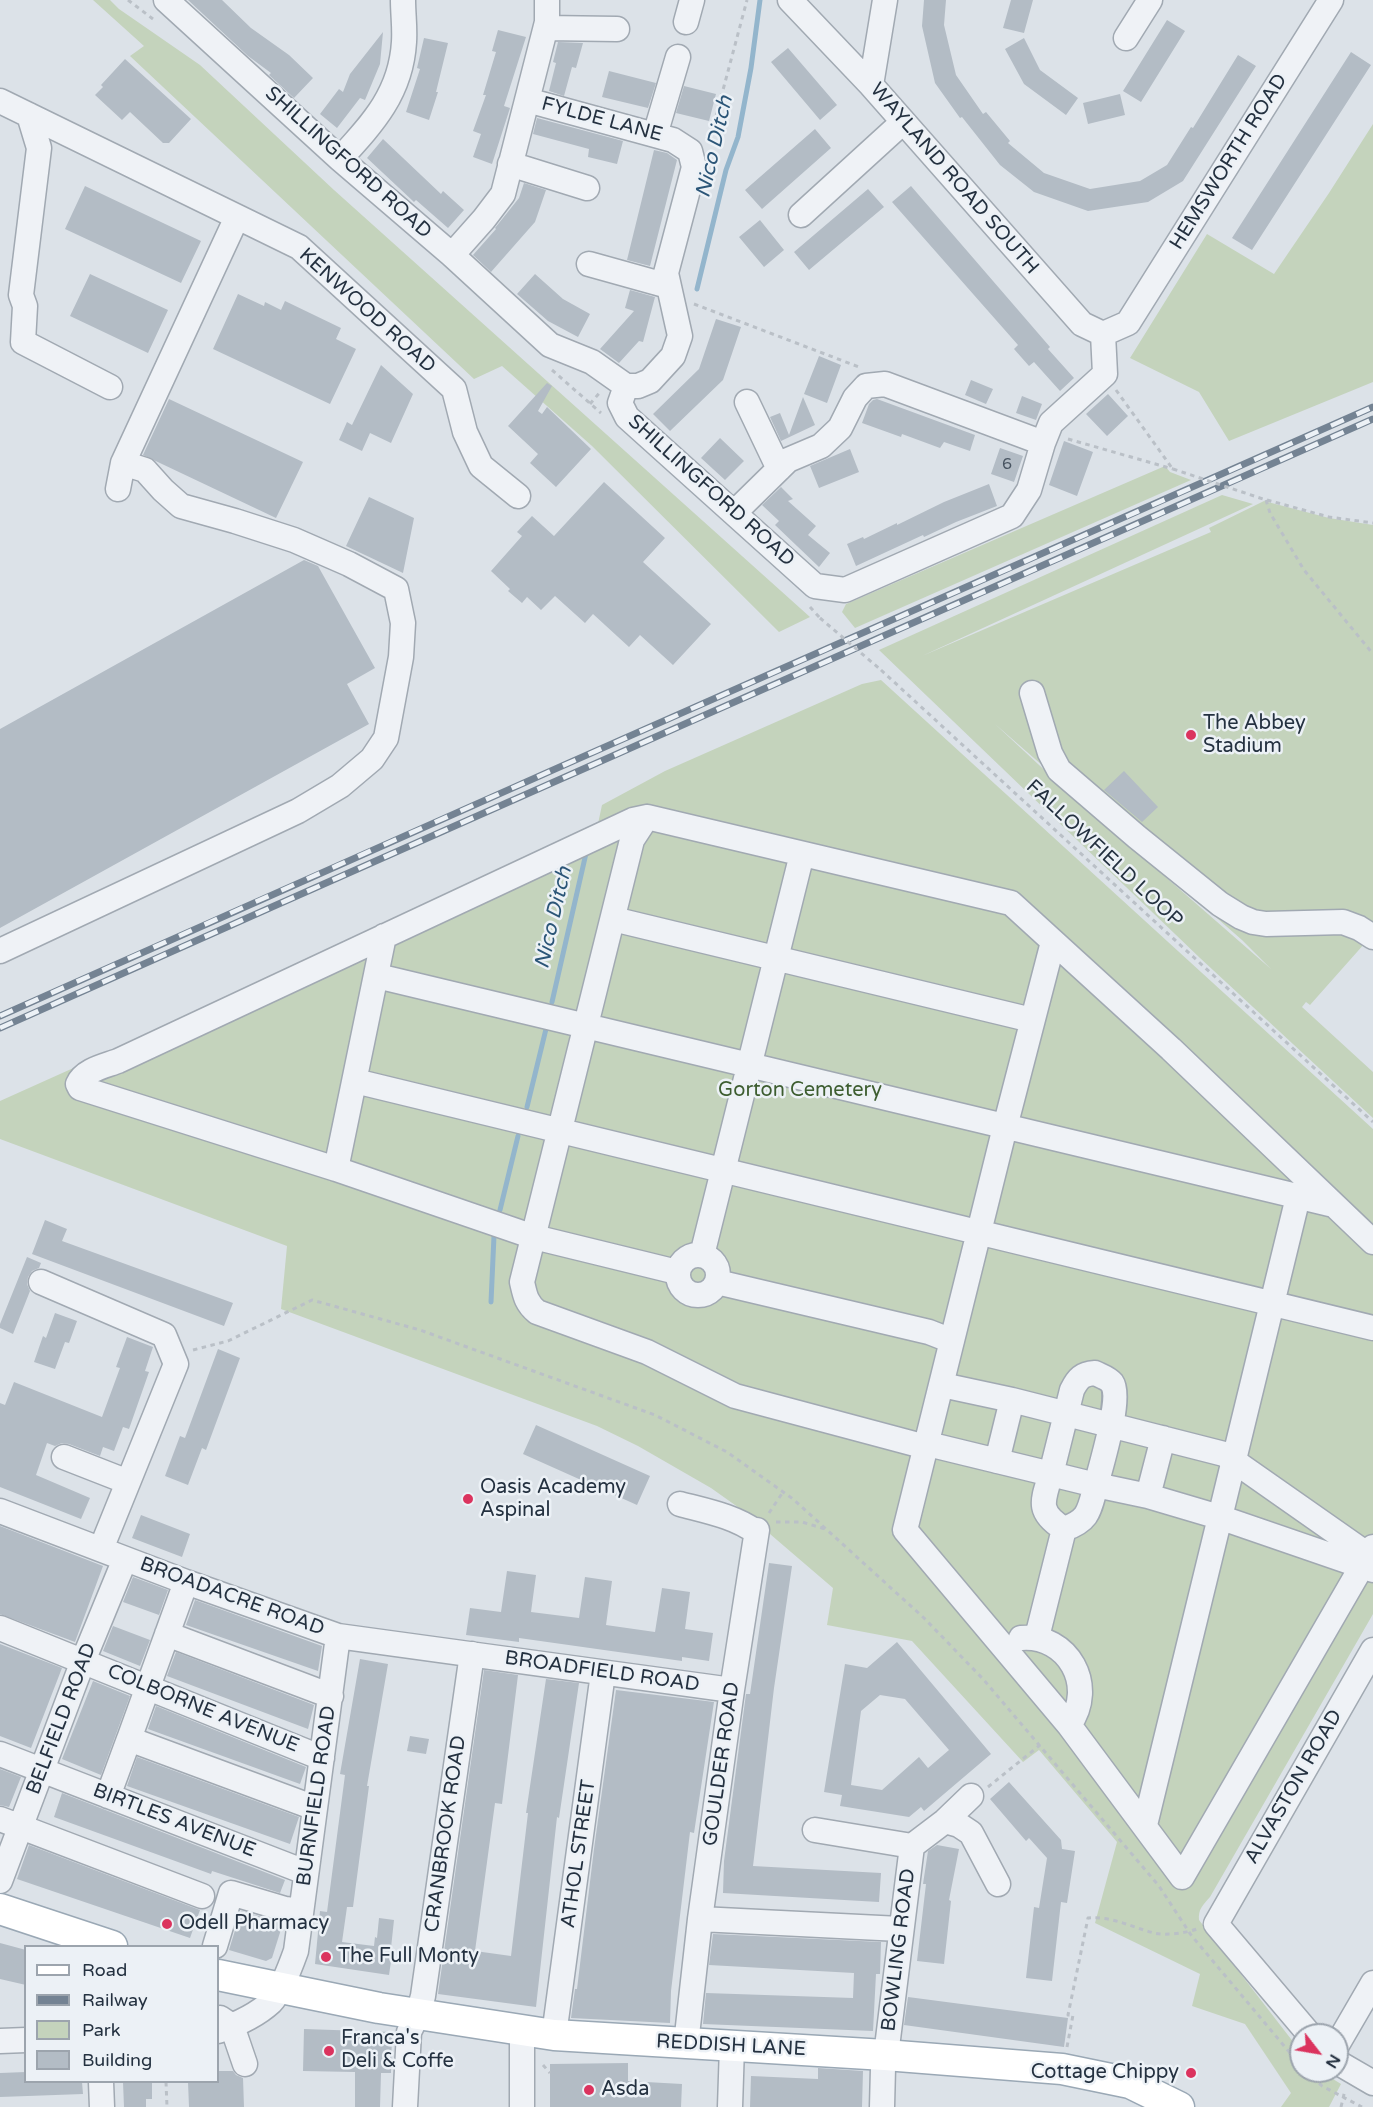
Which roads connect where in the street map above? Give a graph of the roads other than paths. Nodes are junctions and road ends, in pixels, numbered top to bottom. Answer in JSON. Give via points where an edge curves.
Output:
{"nodes":[{"id":1,"x":166,"y":0,"type":"edge"},
{"id":2,"x":403,"y":0,"type":"edge"},
{"id":3,"x":547,"y":0,"type":"edge"},
{"id":4,"x":790,"y":0,"type":"edge"},
{"id":5,"x":885,"y":0,"type":"edge"},
{"id":6,"x":1150,"y":0,"type":"edge"},
{"id":7,"x":1331,"y":0,"type":"edge"},
{"id":8,"x":546,"y":28,"type":"junction"},
{"id":9,"x":617,"y":30,"type":"dead end"},
{"id":10,"x":1126,"y":38,"type":"dead end"},
{"id":11,"x":678,"y":57,"type":"dead end"},
{"id":12,"x":871,"y":85,"type":"junction"},
{"id":13,"x":527,"y":100,"type":"junction"},
{"id":14,"x":0,"y":101,"type":"edge"},
{"id":15,"x":29,"y":115,"type":"junction"},
{"id":16,"x":903,"y":122,"type":"junction"},
{"id":17,"x":655,"y":135,"type":"junction"},
{"id":18,"x":340,"y":159,"type":"junction"},
{"id":19,"x":510,"y":164,"type":"junction"},
{"id":20,"x":587,"y":188,"type":"dead end"},
{"id":21,"x":801,"y":215,"type":"dead end"},
{"id":22,"x":237,"y":217,"type":"junction"},
{"id":23,"x":452,"y":255,"type":"junction"},
{"id":24,"x":590,"y":264,"type":"dead end"},
{"id":25,"x":669,"y":290,"type":"junction"},
{"id":26,"x":1103,"y":334,"type":"junction"},
{"id":27,"x":626,"y":386,"type":"junction"},
{"id":28,"x":110,"y":387,"type":"dead end"},
{"id":29,"x":747,"y":402,"type":"dead end"},
{"id":30,"x":1045,"y":438,"type":"junction"},
{"id":31,"x":123,"y":464,"type":"junction"},
{"id":32,"x":779,"y":469,"type":"junction"},
{"id":33,"x":118,"y":489,"type":"dead end"},
{"id":34,"x":518,"y":496,"type":"dead end"},
{"id":35,"x":734,"y":513,"type":"junction"},
{"id":36,"x":1032,"y":693,"type":"dead end"},
{"id":37,"x":647,"y":817,"type":"junction"},
{"id":38,"x":802,"y":854,"type":"junction"},
{"id":39,"x":613,"y":919,"type":"junction"},
{"id":40,"x":384,"y":936,"type":"junction"},
{"id":41,"x":1373,"y":937,"type":"edge"},
{"id":42,"x":1053,"y":942,"type":"junction"},
{"id":43,"x":0,"y":951,"type":"edge"},
{"id":44,"x":775,"y":959,"type":"junction"},
{"id":45,"x":377,"y":976,"type":"junction"},
{"id":46,"x":1032,"y":1020,"type":"junction"},
{"id":47,"x":586,"y":1025,"type":"junction"},
{"id":48,"x":118,"y":1061,"type":"junction"},
{"id":49,"x":750,"y":1065,"type":"junction"},
{"id":50,"x":355,"y":1081,"type":"junction"},
{"id":51,"x":124,"y":1102,"type":"junction"},
{"id":52,"x":1005,"y":1127,"type":"junction"},
{"id":53,"x":561,"y":1130,"type":"junction"},
{"id":54,"x":336,"y":1169,"type":"junction"},
{"id":55,"x":723,"y":1171,"type":"junction"},
{"id":56,"x":1298,"y":1197,"type":"junction"},
{"id":57,"x":1334,"y":1205,"type":"junction"},
{"id":58,"x":979,"y":1233,"type":"junction"},
{"id":59,"x":534,"y":1237,"type":"junction"},
{"id":60,"x":1373,"y":1242,"type":"edge"},
{"id":61,"x":702,"y":1255,"type":"junction"},
{"id":62,"x":677,"y":1272,"type":"junction"},
{"id":63,"x":41,"y":1282,"type":"dead end"},
{"id":64,"x":717,"y":1282,"type":"junction"},
{"id":65,"x":1271,"y":1303,"type":"junction"},
{"id":66,"x":1373,"y":1328,"type":"edge"},
{"id":67,"x":952,"y":1341,"type":"junction"},
{"id":68,"x":942,"y":1385,"type":"junction"},
{"id":69,"x":1012,"y":1400,"type":"junction"},
{"id":70,"x":1067,"y":1414,"type":"junction"},
{"id":71,"x":1111,"y":1425,"type":"junction"},
{"id":72,"x":1163,"y":1438,"type":"junction"},
{"id":73,"x":926,"y":1447,"type":"junction"},
{"id":74,"x":64,"y":1457,"type":"dead end"},
{"id":75,"x":997,"y":1461,"type":"junction"},
{"id":76,"x":1233,"y":1461,"type":"junction"},
{"id":77,"x":1051,"y":1474,"type":"junction"},
{"id":78,"x":128,"y":1482,"type":"junction"},
{"id":79,"x":1096,"y":1485,"type":"junction"},
{"id":80,"x":1148,"y":1496,"type":"junction"},
{"id":81,"x":680,"y":1504,"type":"dead end"},
{"id":82,"x":0,"y":1511,"type":"edge"},
{"id":83,"x":1219,"y":1517,"type":"junction"},
{"id":84,"x":1064,"y":1529,"type":"junction"},
{"id":85,"x":101,"y":1550,"type":"junction"},
{"id":86,"x":125,"y":1559,"type":"junction"},
{"id":87,"x":1369,"y":1560,"type":"edge"},
{"id":88,"x":186,"y":1582,"type":"junction"},
{"id":89,"x":0,"y":1628,"type":"edge"},
{"id":90,"x":167,"y":1634,"type":"junction"},
{"id":91,"x":338,"y":1636,"type":"junction"},
{"id":92,"x":1037,"y":1638,"type":"junction"},
{"id":93,"x":1001,"y":1643,"type":"junction"},
{"id":94,"x":1373,"y":1650,"type":"edge"},
{"id":95,"x":472,"y":1653,"type":"junction"},
{"id":96,"x":83,"y":1661,"type":"junction"},
{"id":97,"x":603,"y":1672,"type":"junction"},
{"id":98,"x":148,"y":1686,"type":"junction"},
{"id":99,"x":732,"y":1690,"type":"junction"},
{"id":100,"x":331,"y":1696,"type":"junction"},
{"id":101,"x":1069,"y":1725,"type":"junction"},
{"id":102,"x":129,"y":1739,"type":"junction"},
{"id":103,"x":0,"y":1754,"type":"edge"},
{"id":104,"x":322,"y":1758,"type":"junction"},
{"id":105,"x":42,"y":1770,"type":"junction"},
{"id":106,"x":108,"y":1796,"type":"junction"},
{"id":107,"x":970,"y":1796,"type":"road end"},
{"id":108,"x":315,"y":1808,"type":"junction"},
{"id":109,"x":945,"y":1821,"type":"junction"},
{"id":110,"x":10,"y":1823,"type":"edge"},
{"id":111,"x":1145,"y":1825,"type":"junction"},
{"id":112,"x":815,"y":1830,"type":"dead end"},
{"id":113,"x":912,"y":1846,"type":"junction"},
{"id":114,"x":305,"y":1872,"type":"junction"},
{"id":115,"x":0,"y":1881,"type":"edge"},
{"id":116,"x":998,"y":1884,"type":"dead end"},
{"id":117,"x":202,"y":1896,"type":"dead end"},
{"id":118,"x":0,"y":1909,"type":"edge"},
{"id":119,"x":301,"y":1915,"type":"junction"},
{"id":120,"x":700,"y":1919,"type":"junction"},
{"id":121,"x":900,"y":1929,"type":"junction"},
{"id":122,"x":106,"y":1945,"type":"edge"},
{"id":123,"x":216,"y":1945,"type":"edge"},
{"id":124,"x":219,"y":1975,"type":"edge"},
{"id":125,"x":1373,"y":1983,"type":"edge"},
{"id":126,"x":280,"y":1989,"type":"junction"},
{"id":127,"x":418,"y":2014,"type":"junction"},
{"id":128,"x":1300,"y":2023,"type":"edge"},
{"id":129,"x":1349,"y":2024,"type":"edge"},
{"id":130,"x":222,"y":2025,"type":"edge"},
{"id":131,"x":522,"y":2031,"type":"junction"},
{"id":132,"x":554,"y":2036,"type":"junction"},
{"id":133,"x":24,"y":2040,"type":"edge"},
{"id":134,"x":0,"y":2041,"type":"edge"},
{"id":135,"x":686,"y":2044,"type":"junction"},
{"id":136,"x":732,"y":2046,"type":"junction"},
{"id":137,"x":885,"y":2055,"type":"junction"},
{"id":138,"x":245,"y":2064,"type":"dead end"},
{"id":139,"x":1349,"y":2069,"type":"edge"},
{"id":140,"x":101,"y":2083,"type":"edge"},
{"id":141,"x":1373,"y":2083,"type":"edge"},
{"id":142,"x":102,"y":2107,"type":"edge"},
{"id":143,"x":405,"y":2107,"type":"edge"},
{"id":144,"x":522,"y":2107,"type":"edge"},
{"id":145,"x":730,"y":2107,"type":"edge"},
{"id":146,"x":882,"y":2107,"type":"edge"},
{"id":147,"x":1179,"y":2107,"type":"edge"}],
"edges":[{"from":1,"to":18,"type":"street","name":"SHILLINGFORD ROAD"},
{"from":2,"to":18,"type":"street","via":[[404,42],[393,91]]},
{"from":3,"to":8,"type":"street"},
{"from":4,"to":12,"type":"street","name":"WAYLAND ROAD SOUTH"},
{"from":5,"to":12,"type":"street"},
{"from":6,"to":10,"type":"street"},
{"from":7,"to":26,"type":"street","name":"HEMSWORTH ROAD","via":[[1128,323]]},
{"from":8,"to":9,"type":"street"},
{"from":8,"to":13,"type":"street"},
{"from":11,"to":17,"type":"street"},
{"from":12,"to":16,"type":"street","name":"WAYLAND ROAD SOUTH"},
{"from":13,"to":17,"type":"street","name":"FYLDE LANE"},
{"from":13,"to":19,"type":"street"},
{"from":14,"to":15,"type":"street","name":"KENWOOD ROAD"},
{"from":15,"to":22,"type":"street","name":"KENWOOD ROAD"},
{"from":15,"to":28,"type":"street","via":[[39,148],[21,295],[25,306],[23,342]]},
{"from":16,"to":21,"type":"street"},
{"from":16,"to":26,"type":"street","name":"WAYLAND ROAD SOUTH","via":[[1082,324]]},
{"from":17,"to":25,"type":"street","name":"FYLDE LANE","via":[[690,151],[694,167],[666,273]]},
{"from":18,"to":23,"type":"street","name":"SHILLINGFORD ROAD"},
{"from":19,"to":20,"type":"street"},
{"from":19,"to":23,"type":"street","via":[[503,194]]},
{"from":22,"to":31,"type":"street"},
{"from":22,"to":34,"type":"street","name":"KENWOOD ROAD","via":[[299,247],[454,389],[465,432],[481,466]]},
{"from":23,"to":27,"type":"street","name":"SHILLINGFORD ROAD","via":[[550,345],[592,362]]},
{"from":24,"to":25,"type":"street"},
{"from":25,"to":27,"type":"street","via":[[680,336],[673,356],[650,381]]},
{"from":26,"to":30,"type":"street","name":"SHILLINGFORD ROAD","via":[[1105,374],[1051,423]]},
{"from":27,"to":35,"type":"street","name":"SHILLINGFORD ROAD","via":[[620,403],[627,417]]},
{"from":29,"to":32,"type":"street"},
{"from":30,"to":32,"type":"street","via":[[885,384],[866,386],[855,398],[840,428],[821,446],[788,460]]},
{"from":30,"to":35,"type":"street","name":"SHILLINGFORD ROAD","via":[[1029,490],[1012,516],[845,590],[815,586]]},
{"from":31,"to":33,"type":"street"},
{"from":31,"to":43,"type":"street","via":[[145,470],[181,506],[294,540],[396,589],[403,623],[401,657],[386,738],[372,759],[340,786],[298,811]]},
{"from":32,"to":35,"type":"street"},
{"from":36,"to":41,"type":"street","via":[[1059,770],[1220,904],[1252,922],[1343,922]]},
{"from":37,"to":38,"type":"street"},
{"from":37,"to":39,"type":"street","via":[[632,840]]},
{"from":37,"to":40,"type":"street","via":[[633,820]]},
{"from":38,"to":42,"type":"street","via":[[1011,903]]},
{"from":38,"to":44,"type":"street"},
{"from":39,"to":44,"type":"street"},
{"from":39,"to":47,"type":"street"},
{"from":40,"to":45,"type":"street"},
{"from":40,"to":48,"type":"street"},
{"from":42,"to":46,"type":"street"},
{"from":42,"to":57,"type":"street"},
{"from":44,"to":46,"type":"street"},
{"from":44,"to":49,"type":"street"},
{"from":45,"to":47,"type":"street"},
{"from":45,"to":50,"type":"street"},
{"from":46,"to":52,"type":"street"},
{"from":47,"to":49,"type":"street"},
{"from":47,"to":53,"type":"street"},
{"from":48,"to":51,"type":"street"},
{"from":48,"to":51,"type":"street","via":[[89,1072],[78,1084]]},
{"from":49,"to":52,"type":"street"},
{"from":49,"to":55,"type":"street"},
{"from":50,"to":53,"type":"street"},
{"from":50,"to":54,"type":"street"},
{"from":51,"to":54,"type":"street"},
{"from":52,"to":56,"type":"street"},
{"from":52,"to":58,"type":"street"},
{"from":53,"to":55,"type":"street"},
{"from":53,"to":59,"type":"street"},
{"from":54,"to":59,"type":"street"},
{"from":55,"to":58,"type":"street"},
{"from":55,"to":61,"type":"street"},
{"from":56,"to":57,"type":"street"},
{"from":56,"to":65,"type":"street"},
{"from":57,"to":60,"type":"street"},
{"from":58,"to":65,"type":"street"},
{"from":58,"to":67,"type":"street"},
{"from":59,"to":62,"type":"street"},
{"from":59,"to":73,"type":"street","via":[[522,1282],[529,1306],[537,1312],[647,1352],[735,1396]]},
{"from":61,"to":62,"type":"street","via":[[689,1257]]},
{"from":61,"to":64,"type":"street","via":[[717,1268]]},
{"from":62,"to":64,"type":"street","via":[[679,1285],[696,1296],[709,1293]]},
{"from":63,"to":78,"type":"street","via":[[164,1335],[176,1364]]},
{"from":64,"to":67,"type":"street","via":[[929,1332]]},
{"from":65,"to":66,"type":"street"},
{"from":65,"to":76,"type":"street"},
{"from":67,"to":68,"type":"street"},
{"from":68,"to":69,"type":"street"},
{"from":68,"to":73,"type":"street"},
{"from":69,"to":70,"type":"street"},
{"from":69,"to":75,"type":"street"},
{"from":70,"to":71,"type":"street"},
{"from":70,"to":71,"type":"street","via":[[1076,1381],[1084,1374],[1095,1373],[1111,1382],[1116,1393]]},
{"from":70,"to":77,"type":"street"},
{"from":71,"to":72,"type":"street"},
{"from":71,"to":79,"type":"street"},
{"from":72,"to":76,"type":"street","via":[[1224,1454]]},
{"from":72,"to":80,"type":"street"},
{"from":73,"to":75,"type":"street"},
{"from":73,"to":93,"type":"street","via":[[906,1530]]},
{"from":74,"to":78,"type":"street"},
{"from":75,"to":77,"type":"street"},
{"from":76,"to":83,"type":"street"},
{"from":76,"to":87,"type":"street"},
{"from":77,"to":79,"type":"street"},
{"from":77,"to":84,"type":"street","via":[[1043,1508]]},
{"from":78,"to":85,"type":"street"},
{"from":79,"to":80,"type":"street"},
{"from":79,"to":84,"type":"street","via":[[1089,1511],[1080,1524]]},
{"from":80,"to":83,"type":"street"},
{"from":81,"to":99,"type":"street","name":"GOULDER ROAD","via":[[758,1529]]},
{"from":82,"to":85,"type":"street","name":"BROADACRE ROAD"},
{"from":83,"to":87,"type":"street"},
{"from":83,"to":111,"type":"street"},
{"from":84,"to":92,"type":"street"},
{"from":85,"to":86,"type":"street","name":"BROADACRE ROAD"},
{"from":86,"to":88,"type":"street","name":"BROADACRE ROAD"},
{"from":86,"to":96,"type":"street","name":"BELFIELD ROAD"},
{"from":87,"to":111,"type":"street","via":[[1182,1877]]},
{"from":88,"to":90,"type":"street"},
{"from":88,"to":91,"type":"street","name":"BROADACRE ROAD"},
{"from":89,"to":96,"type":"street","name":"COLBORNE AVENUE"},
{"from":90,"to":98,"type":"street"},
{"from":90,"to":100,"type":"street"},
{"from":91,"to":95,"type":"street","name":"BROADACRE ROAD"},
{"from":91,"to":100,"type":"street","name":"BURNFIELD ROAD"},
{"from":92,"to":93,"type":"street"},
{"from":92,"to":101,"type":"street","via":[[1058,1648],[1081,1682],[1076,1716]]},
{"from":93,"to":101,"type":"street"},
{"from":94,"to":128,"type":"street","name":"ALVASTON ROAD","via":[[1216,1924]]},
{"from":95,"to":97,"type":"street","name":"BROADFIELD ROAD"},
{"from":95,"to":127,"type":"street","name":"CRANBROOK ROAD"},
{"from":96,"to":98,"type":"street","name":"COLBORNE AVENUE"},
{"from":96,"to":105,"type":"street","name":"BELFIELD ROAD"},
{"from":97,"to":99,"type":"street","name":"BROADFIELD ROAD"},
{"from":97,"to":132,"type":"street","name":"ATHOL STREET"},
{"from":98,"to":102,"type":"street"},
{"from":98,"to":104,"type":"street","name":"COLBORNE AVENUE"},
{"from":99,"to":120,"type":"street","name":"GOULDER ROAD"},
{"from":100,"to":104,"type":"street","name":"BURNFIELD ROAD"},
{"from":101,"to":111,"type":"street"},
{"from":102,"to":106,"type":"street"},
{"from":102,"to":108,"type":"street"},
{"from":103,"to":105,"type":"street","name":"BIRTLES AVENUE"},
{"from":104,"to":108,"type":"street","name":"BURNFIELD ROAD"},
{"from":105,"to":106,"type":"street","name":"BIRTLES AVENUE"},
{"from":105,"to":110,"type":"street","name":"BELFIELD ROAD"},
{"from":106,"to":114,"type":"street","name":"BIRTLES AVENUE"},
{"from":107,"to":109,"type":"street"},
{"from":108,"to":114,"type":"street","name":"BURNFIELD ROAD"},
{"from":109,"to":113,"type":"street"},
{"from":109,"to":116,"type":"street","via":[[970,1833]]},
{"from":110,"to":115,"type":"street","name":"BELFIELD ROAD"},
{"from":110,"to":117,"type":"street"},
{"from":112,"to":113,"type":"street"},
{"from":113,"to":121,"type":"street","name":"BOWLING ROAD"},
{"from":114,"to":119,"type":"street","name":"BURNFIELD ROAD"},
{"from":118,"to":122,"type":"main road"},
{"from":119,"to":123,"type":"street","via":[[231,1893]]},
{"from":119,"to":126,"type":"street","name":"BURNFIELD ROAD","via":[[296,1951]]},
{"from":120,"to":121,"type":"street"},
{"from":120,"to":135,"type":"street","name":"GOULDER ROAD"},
{"from":121,"to":137,"type":"street","name":"BOWLING ROAD"},
{"from":124,"to":126,"type":"main road","name":"REDDISH LANE"},
{"from":125,"to":129,"type":"street"},
{"from":126,"to":127,"type":"main road","name":"REDDISH LANE"},
{"from":126,"to":130,"type":"street","via":[[271,2002]]},
{"from":127,"to":131,"type":"main road","name":"REDDISH LANE"},
{"from":127,"to":143,"type":"street","name":"CRANBROOK ROAD","via":[[409,2032]]},
{"from":130,"to":138,"type":"street"},
{"from":131,"to":132,"type":"main road","name":"REDDISH LANE"},
{"from":131,"to":144,"type":"street"},
{"from":132,"to":135,"type":"main road","name":"REDDISH LANE"},
{"from":133,"to":134,"type":"street"},
{"from":135,"to":136,"type":"main road","name":"REDDISH LANE"},
{"from":136,"to":137,"type":"main road","name":"REDDISH LANE"},
{"from":136,"to":145,"type":"street"},
{"from":137,"to":146,"type":"street","name":"BOWLING ROAD"},
{"from":137,"to":147,"type":"main road","name":"REDDISH LANE","via":[[1062,2069],[1130,2083]]},
{"from":139,"to":141,"type":"street"},
{"from":140,"to":142,"type":"street"}]}
